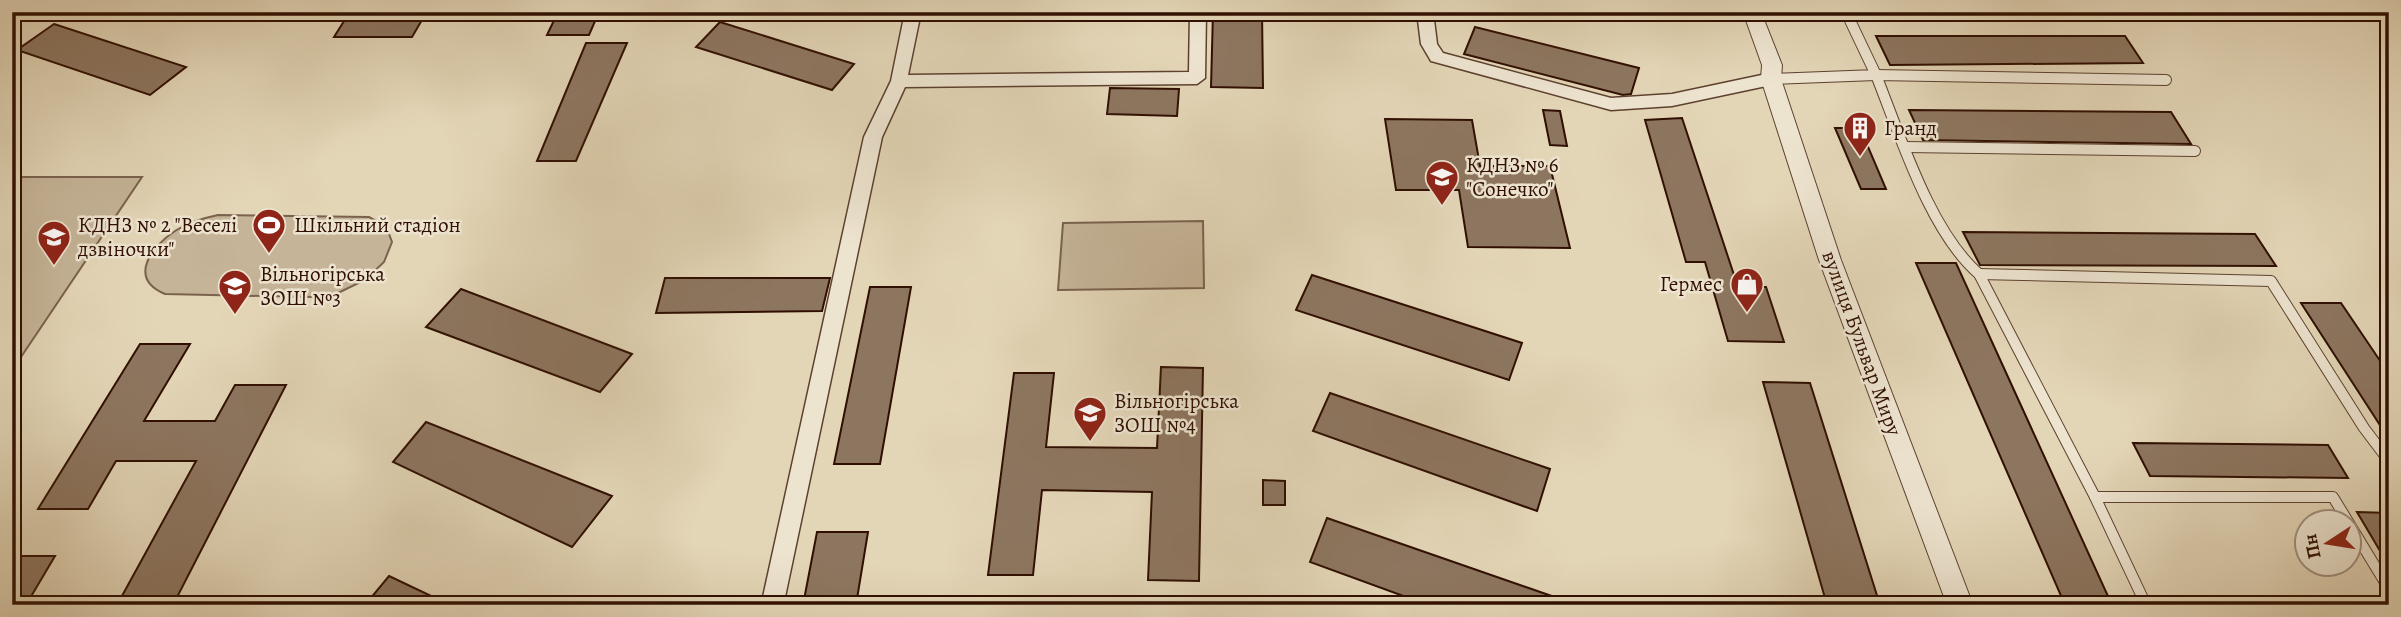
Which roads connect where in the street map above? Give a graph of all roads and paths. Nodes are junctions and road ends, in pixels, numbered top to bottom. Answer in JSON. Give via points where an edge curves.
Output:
{"nodes":[{"id":1,"x":913,"y":12,"type":"edge"},
{"id":2,"x":1198,"y":12,"type":"edge"},
{"id":3,"x":1425,"y":12,"type":"edge"},
{"id":4,"x":1736,"y":12,"type":"edge"},
{"id":5,"x":1752,"y":12,"type":"edge"},
{"id":6,"x":1846,"y":12,"type":"edge"},
{"id":7,"x":1876,"y":75,"type":"junction"},
{"id":8,"x":1771,"y":79,"type":"junction"},
{"id":9,"x":2166,"y":80,"type":"dead end"},
{"id":10,"x":899,"y":81,"type":"junction"},
{"id":11,"x":1905,"y":147,"type":"junction"},
{"id":12,"x":2195,"y":151,"type":"dead end"},
{"id":13,"x":1979,"y":274,"type":"junction"},
{"id":14,"x":2389,"y":461,"type":"edge"},
{"id":15,"x":2095,"y":497,"type":"junction"},
{"id":16,"x":2389,"y":589,"type":"edge"},
{"id":17,"x":774,"y":597,"type":"dead end"},
{"id":18,"x":1960,"y":605,"type":"edge"},
{"id":19,"x":2146,"y":605,"type":"edge"}],
"edges":[{"from":1,"to":10,"type":"street"},
{"from":2,"to":10,"type":"street","via":[[1197,78]]},
{"from":3,"to":8,"type":"street","via":[[1429,44],[1437,57],[1611,104],[1640,105]]},
{"from":4,"to":8,"type":"street","name":"вулиця Бульвар Миру","via":[[1757,64]]},
{"from":5,"to":8,"type":"street","name":"вулиця Бульвар Миру","via":[[1772,65]]},
{"from":6,"to":7,"type":"lane"},
{"from":7,"to":8,"type":"lane"},
{"from":7,"to":9,"type":"lane"},
{"from":7,"to":11,"type":"lane"},
{"from":8,"to":18,"type":"street","name":"вулиця Бульвар Миру","via":[[1830,260]]},
{"from":10,"to":17,"type":"street","via":[[873,137]]},
{"from":11,"to":12,"type":"lane"},
{"from":11,"to":13,"type":"lane","via":[[1952,242],[1971,270]]},
{"from":13,"to":14,"type":"lane","via":[[2271,281]]},
{"from":13,"to":15,"type":"lane"},
{"from":15,"to":16,"type":"lane","via":[[2333,497]]},
{"from":15,"to":19,"type":"lane"}]}
